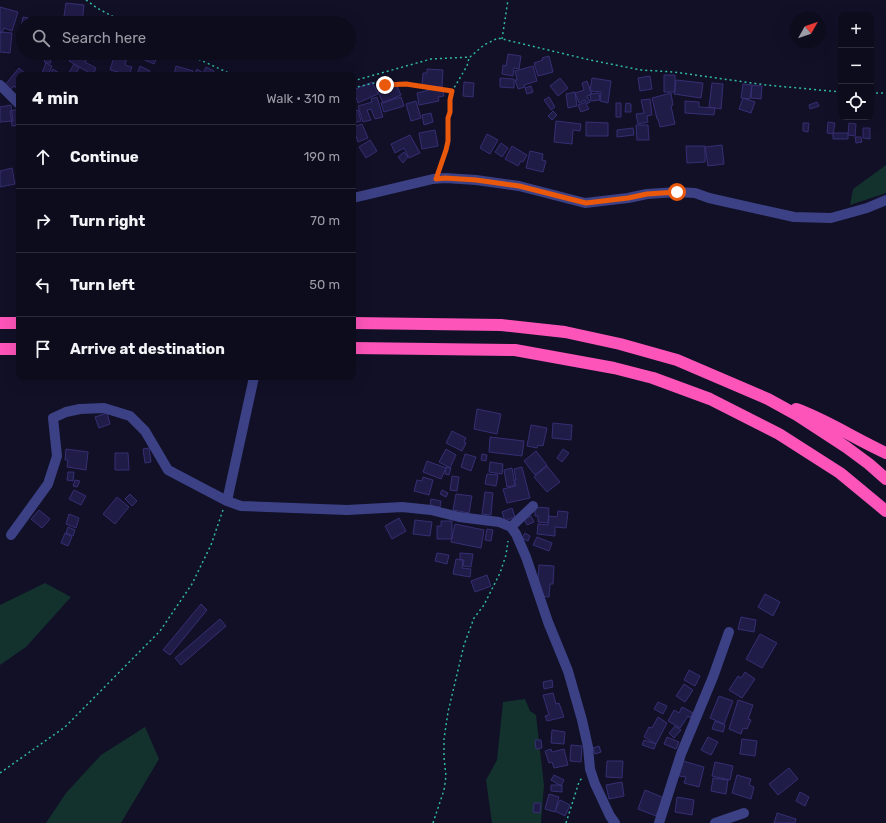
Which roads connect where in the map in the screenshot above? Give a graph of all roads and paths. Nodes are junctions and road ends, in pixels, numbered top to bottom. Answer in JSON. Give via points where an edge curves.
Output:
{"nodes":[{"id":1,"x":86,"y":0,"type":"edge"},
{"id":2,"x":508,"y":0,"type":"edge"},
{"id":3,"x":112,"y":16,"type":"edge"},
{"id":4,"x":502,"y":39,"type":"junction"},
{"id":5,"x":470,"y":57,"type":"junction"},
{"id":6,"x":200,"y":60,"type":"edge"},
{"id":7,"x":226,"y":72,"type":"edge"},
{"id":8,"x":356,"y":80,"type":"edge"},
{"id":9,"x":0,"y":85,"type":"edge"},
{"id":10,"x":356,"y":87,"type":"edge"},
{"id":11,"x":452,"y":91,"type":"junction"},
{"id":12,"x":838,"y":92,"type":"edge"},
{"id":13,"x":874,"y":93,"type":"edge"},
{"id":14,"x":886,"y":93,"type":"edge"},
{"id":15,"x":16,"y":101,"type":"edge"},
{"id":16,"x":436,"y":179,"type":"junction"},
{"id":17,"x":356,"y":197,"type":"edge"},
{"id":18,"x":886,"y":200,"type":"edge"},
{"id":19,"x":0,"y":323,"type":"edge"},
{"id":20,"x":16,"y":323,"type":"edge"},
{"id":21,"x":356,"y":324,"type":"edge"},
{"id":22,"x":0,"y":348,"type":"edge"},
{"id":23,"x":356,"y":348,"type":"edge"},
{"id":24,"x":16,"y":349,"type":"edge"},
{"id":25,"x":253,"y":380,"type":"edge"},
{"id":26,"x":768,"y":399,"type":"junction"},
{"id":27,"x":886,"y":453,"type":"edge"},
{"id":28,"x":886,"y":478,"type":"edge"},
{"id":29,"x":227,"y":501,"type":"junction"},
{"id":30,"x":533,"y":506,"type":"dead end"},
{"id":31,"x":886,"y":511,"type":"edge"},
{"id":32,"x":511,"y":527,"type":"junction"},
{"id":33,"x":12,"y":535,"type":"dead end"},
{"id":34,"x":729,"y":632,"type":"dead end"},
{"id":35,"x":590,"y":769,"type":"junction"},
{"id":36,"x":0,"y":773,"type":"edge"},
{"id":37,"x":744,"y":814,"type":"dead end"},
{"id":38,"x":432,"y":823,"type":"edge"},
{"id":39,"x":566,"y":823,"type":"edge"},
{"id":40,"x":615,"y":823,"type":"edge"},
{"id":41,"x":659,"y":823,"type":"edge"},
{"id":42,"x":715,"y":823,"type":"edge"}],
"edges":[{"from":1,"to":3,"type":"path"},
{"from":2,"to":4,"type":"path"},
{"from":4,"to":5,"type":"path","via":[[488,42]]},
{"from":4,"to":12,"type":"path","via":[[641,70]]},
{"from":5,"to":8,"type":"path","via":[[432,59]]},
{"from":5,"to":11,"type":"path"},
{"from":6,"to":7,"type":"path"},
{"from":9,"to":15,"type":"street"},
{"from":10,"to":11,"type":"path","via":[[374,83],[406,84]]},
{"from":11,"to":16,"type":"path","via":[[448,141]]},
{"from":13,"to":14,"type":"path"},
{"from":16,"to":17,"type":"street"},
{"from":16,"to":18,"type":"street","via":[[476,180],[519,186],[586,203],[647,194],[695,193],[794,217],[831,218]]},
{"from":19,"to":20,"type":"highway"},
{"from":21,"to":26,"type":"highway","via":[[501,325],[565,332],[677,360]]},
{"from":22,"to":24,"type":"highway"},
{"from":23,"to":31,"type":"highway","via":[[515,350],[654,378],[710,399],[779,434],[840,473]]},
{"from":25,"to":29,"type":"street"},
{"from":26,"to":27,"type":"highway","via":[[814,415]]},
{"from":26,"to":28,"type":"highway","via":[[846,447]]},
{"from":29,"to":32,"type":"street","via":[[241,506],[347,510],[402,507],[499,522]]},
{"from":29,"to":33,"type":"street","via":[[168,470],[145,431],[130,416],[104,408],[80,409],[53,418],[57,456],[48,484]]},
{"from":29,"to":36,"type":"path","via":[[211,545],[192,584],[160,631],[65,727]]},
{"from":30,"to":32,"type":"street"},
{"from":32,"to":35,"type":"street","via":[[526,557],[568,671],[579,706]]},
{"from":32,"to":38,"type":"path","via":[[500,573],[474,618],[464,645],[444,740],[444,790]]},
{"from":34,"to":41,"type":"street","via":[[681,754]]},
{"from":35,"to":39,"type":"path","via":[[579,782]]},
{"from":35,"to":40,"type":"street","via":[[601,799]]},
{"from":37,"to":42,"type":"street"}]}
